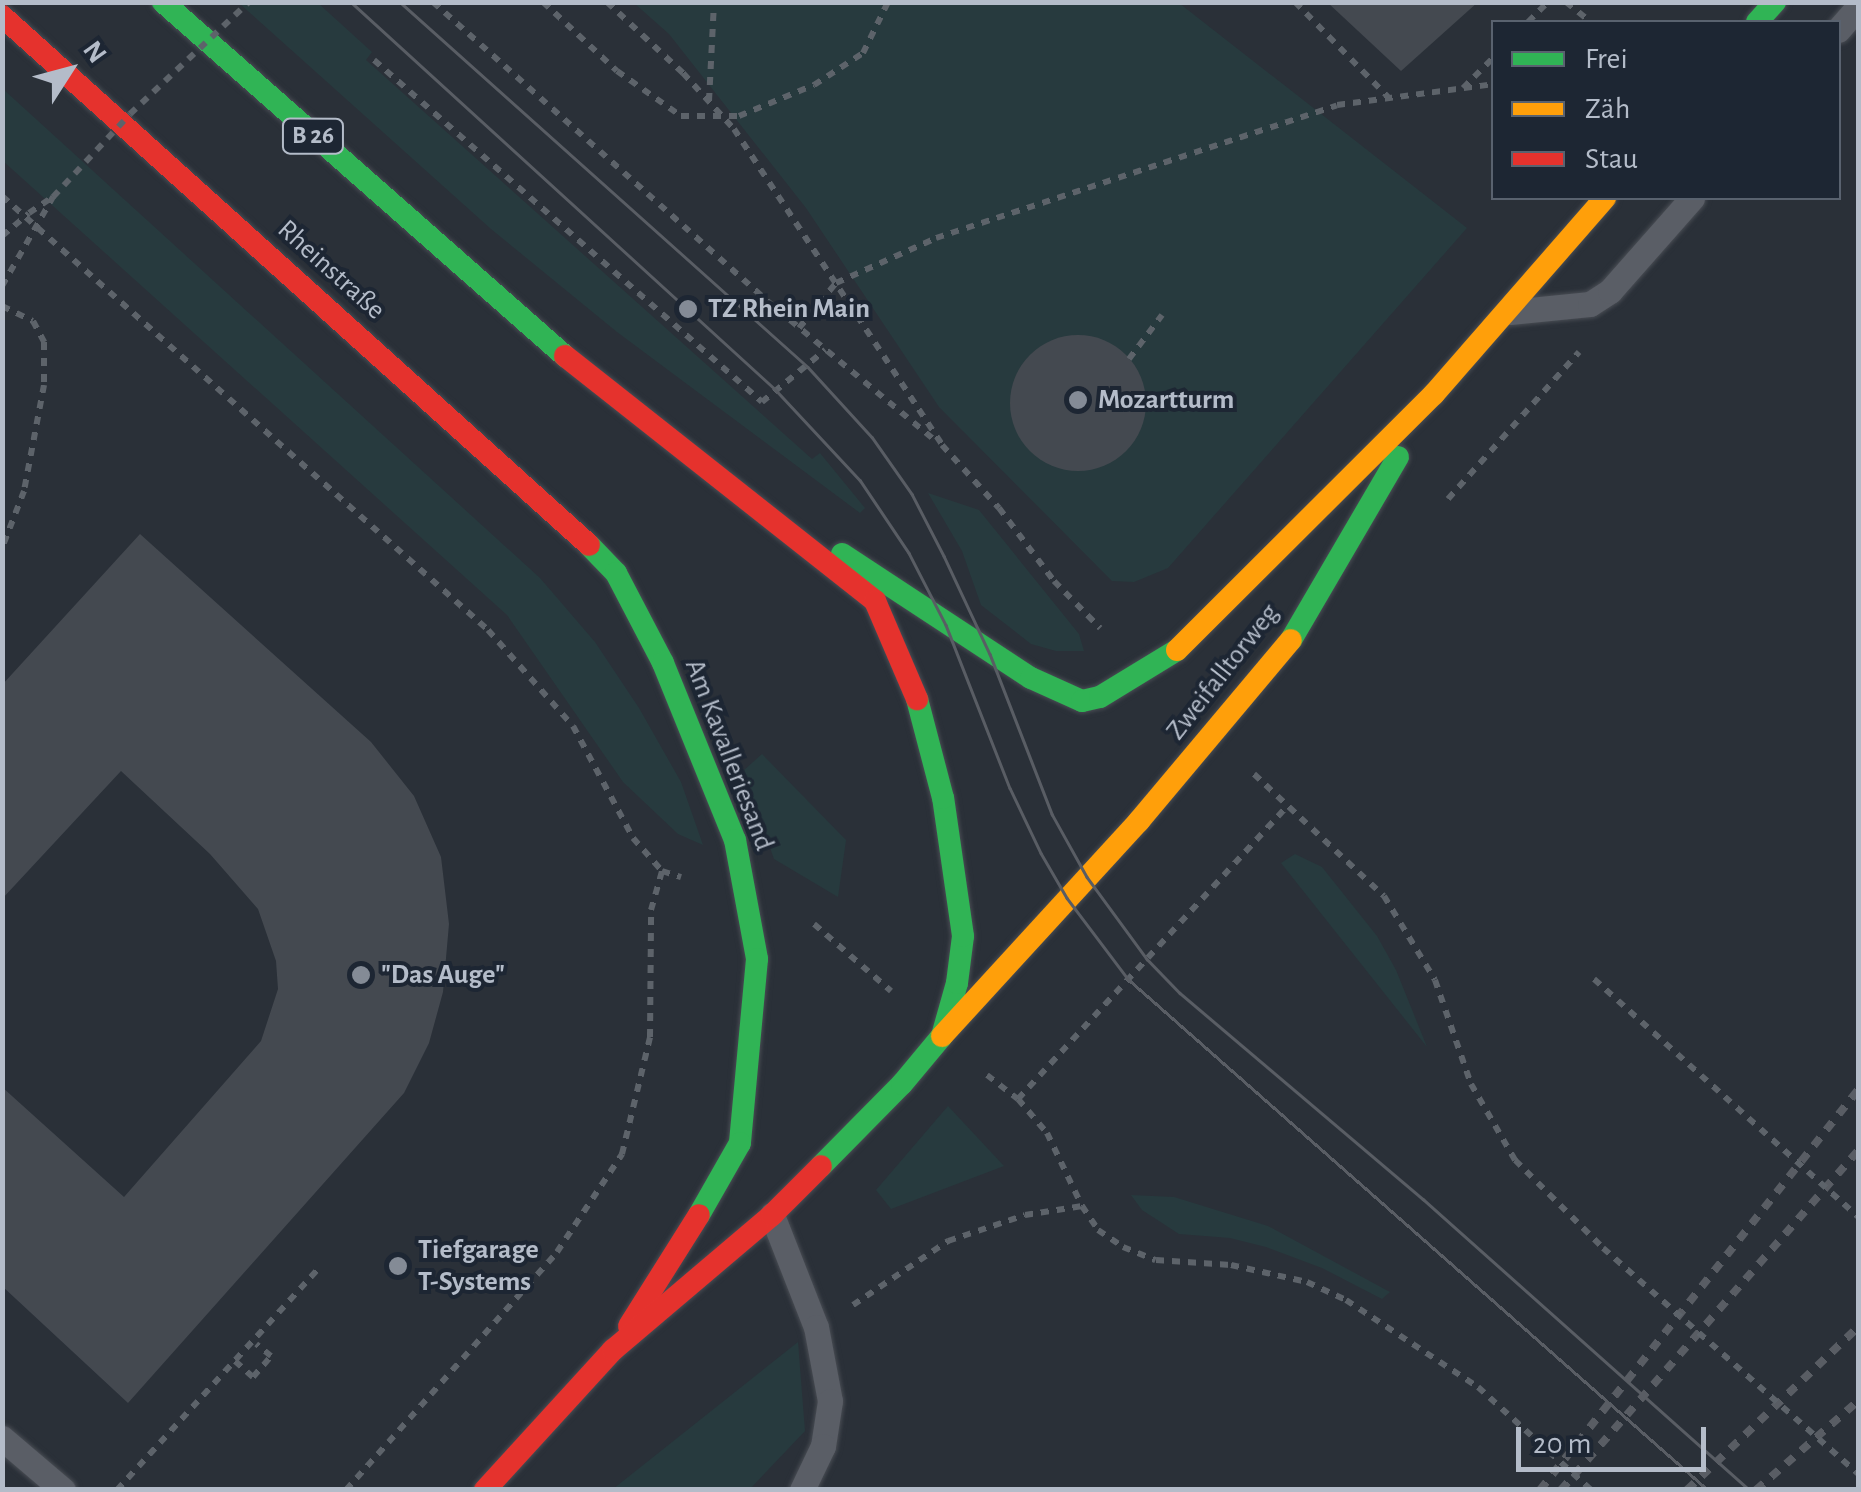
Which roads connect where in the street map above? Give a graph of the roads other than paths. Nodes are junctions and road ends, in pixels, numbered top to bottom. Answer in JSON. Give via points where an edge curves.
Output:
{"nodes":[{"id":1,"x":164,"y":2,"type":"edge"},
{"id":2,"x":1858,"y":7,"type":"edge"},
{"id":3,"x":2,"y":16,"type":"edge"},
{"id":4,"x":1841,"y":27,"type":"edge"},
{"id":5,"x":1603,"y":200,"type":"edge"},
{"id":6,"x":1690,"y":200,"type":"edge"},
{"id":7,"x":1505,"y":312,"type":"junction"},
{"id":8,"x":1434,"y":394,"type":"junction"},
{"id":9,"x":724,"y":482,"type":"junction"},
{"id":10,"x":616,"y":573,"type":"joint"},
{"id":11,"x":1016,"y":954,"type":"joint"},
{"id":12,"x":942,"y":1036,"type":"junction"},
{"id":13,"x":772,"y":1214,"type":"junction"},
{"id":14,"x":612,"y":1350,"type":"junction"},
{"id":15,"x":2,"y":1438,"type":"edge"},
{"id":16,"x":63,"y":1490,"type":"edge"},
{"id":17,"x":486,"y":1490,"type":"edge"},
{"id":18,"x":802,"y":1490,"type":"edge"}],
"edges":[{"from":1,"to":9,"type":"main road","number":"B 26","via":[[476,281]]},
{"from":2,"to":4,"type":"lane"},
{"from":3,"to":10,"type":"main road","name":"Rheinstraße","via":[[563,518]]},
{"from":5,"to":7,"type":"main road","name":"Zweifalltorweg"},
{"from":6,"to":7,"type":"lane","via":[[1610,291],[1590,304]]},
{"from":7,"to":8,"type":"main road","name":"Zweifalltorweg"},
{"from":8,"to":9,"type":"main road","name":"Zweifalltorweg","via":[[1174,653],[1082,702],[990,654]]},
{"from":8,"to":11,"type":"main road","name":"Zweifalltorweg","via":[[1288,647]]},
{"from":9,"to":12,"type":"main road","name":"Am Kavalleriesand","number":"B 26","via":[[875,602],[921,708],[943,798],[962,936]]},
{"from":10,"to":14,"type":"main road","name":"Am Kavalleriesand","via":[[663,662],[735,840],[757,958],[740,1143]]},
{"from":11,"to":12,"type":"main road","name":"Am Kavalleriesand"},
{"from":12,"to":13,"type":"main road","name":"Am Kavalleriesand"},
{"from":13,"to":14,"type":"main road","name":"Am Kavalleriesand"},
{"from":13,"to":18,"type":"lane","via":[[816,1328],[830,1400],[822,1446]]},
{"from":14,"to":17,"type":"main road","name":"Am Kavalleriesand"},
{"from":15,"to":16,"type":"lane"}]}
